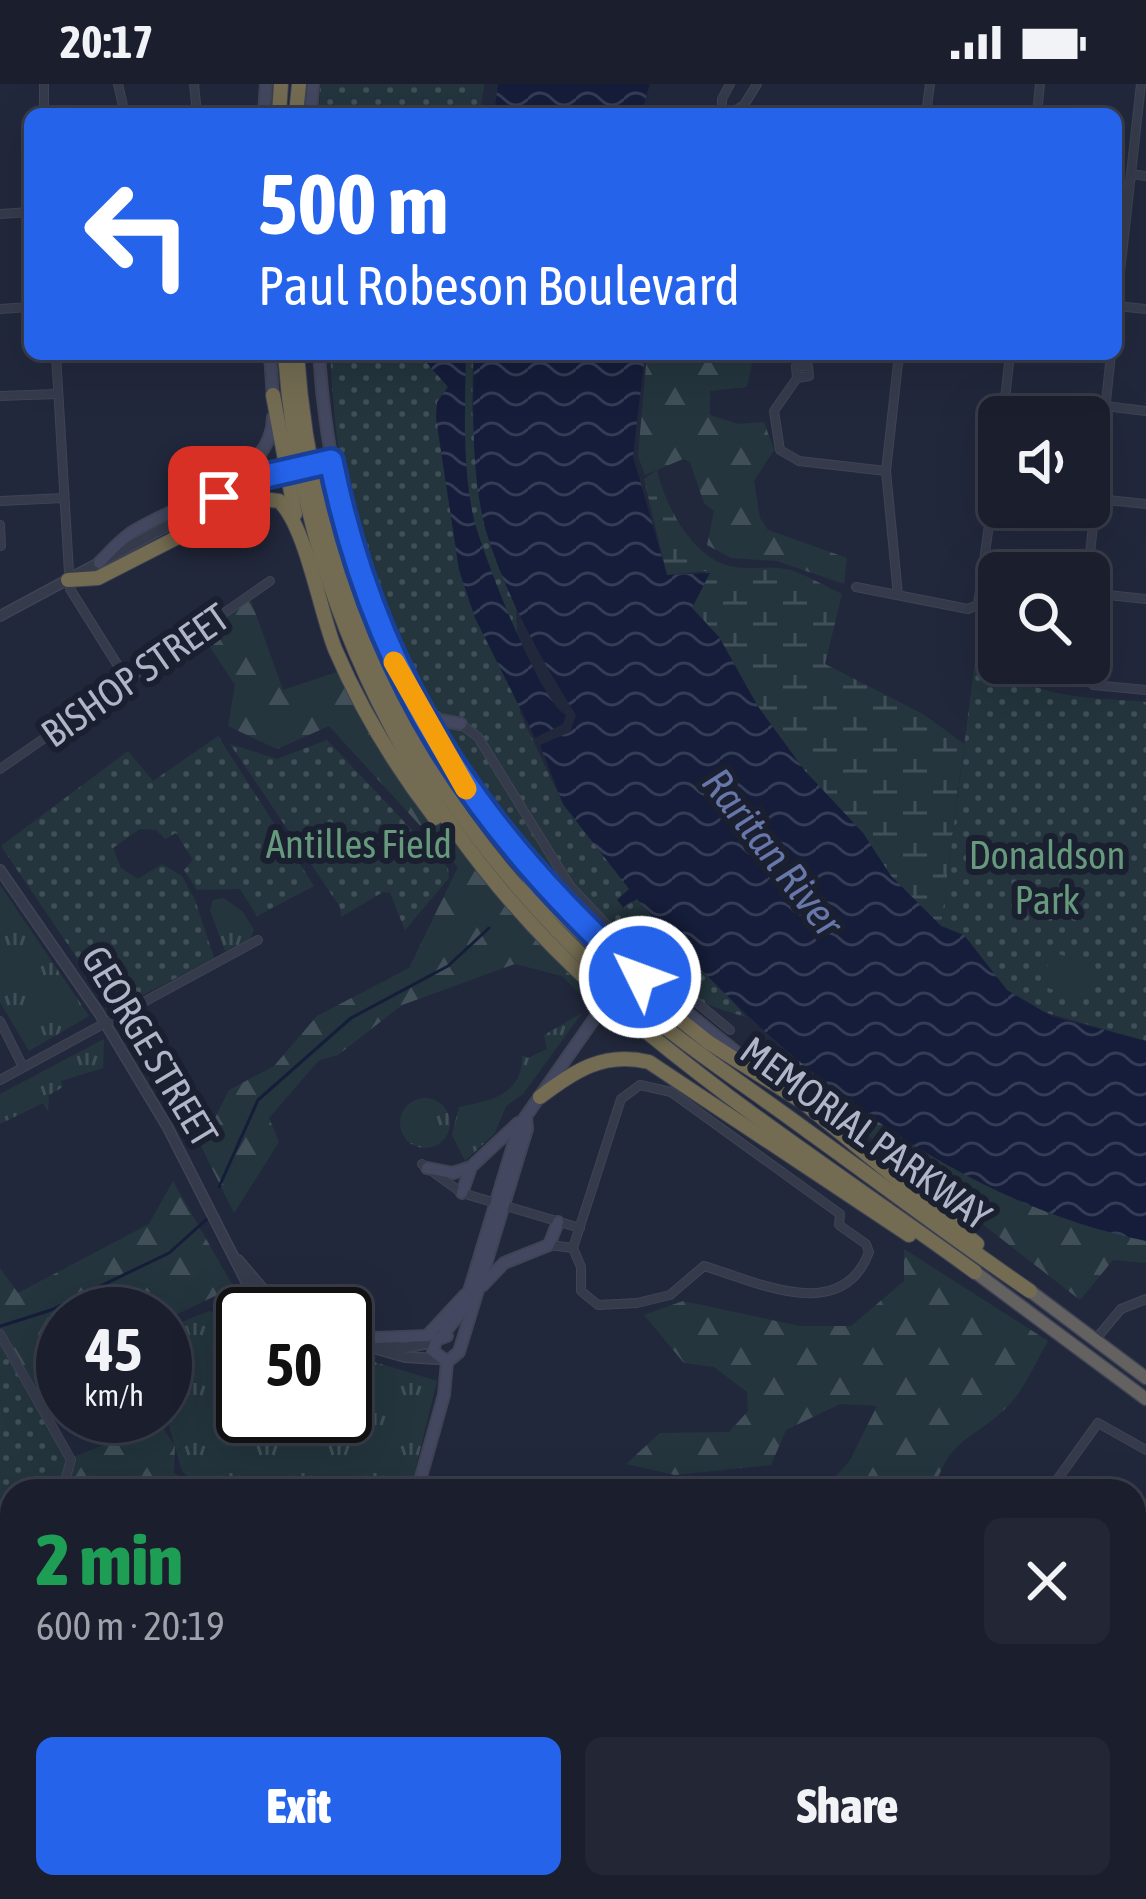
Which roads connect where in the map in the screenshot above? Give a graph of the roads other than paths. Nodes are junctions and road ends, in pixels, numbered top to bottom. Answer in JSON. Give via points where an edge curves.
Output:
{"nodes":[{"id":1,"x":730,"y":84,"type":"edge"},
{"id":2,"x":757,"y":84,"type":"edge"},
{"id":3,"x":1141,"y":84,"type":"edge"},
{"id":4,"x":724,"y":95,"type":"junction"},
{"id":5,"x":725,"y":108,"type":"edge"},
{"id":6,"x":740,"y":108,"type":"joint"},
{"id":7,"x":1131,"y":174,"type":"junction"},
{"id":8,"x":1146,"y":176,"type":"edge"},
{"id":9,"x":1122,"y":254,"type":"edge"},
{"id":10,"x":56,"y":360,"type":"edge"},
{"id":11,"x":270,"y":360,"type":"edge"},
{"id":12,"x":286,"y":360,"type":"edge"},
{"id":13,"x":298,"y":360,"type":"edge"},
{"id":14,"x":319,"y":360,"type":"edge"},
{"id":15,"x":898,"y":360,"type":"edge"},
{"id":16,"x":1009,"y":360,"type":"edge"},
{"id":17,"x":1110,"y":360,"type":"edge"},
{"id":18,"x":797,"y":378,"type":"dead end"},
{"id":19,"x":58,"y":394,"type":"junction"},
{"id":20,"x":273,"y":395,"type":"junction"},
{"id":21,"x":0,"y":396,"type":"edge"},
{"id":22,"x":1005,"y":396,"type":"edge"},
{"id":23,"x":1106,"y":396,"type":"edge"},
{"id":24,"x":1110,"y":407,"type":"edge"},
{"id":25,"x":1146,"y":411,"type":"edge"},
{"id":26,"x":326,"y":462,"type":"junction"},
{"id":27,"x":886,"y":471,"type":"junction"},
{"id":28,"x":64,"y":498,"type":"junction"},
{"id":29,"x":0,"y":501,"type":"edge"},
{"id":30,"x":1110,"y":501,"type":"edge"},
{"id":31,"x":1146,"y":504,"type":"edge"},
{"id":32,"x":0,"y":526,"type":"edge"},
{"id":33,"x":300,"y":543,"type":"junction"},
{"id":34,"x":2,"y":546,"type":"edge"},
{"id":35,"x":99,"y":563,"type":"junction"},
{"id":36,"x":68,"y":580,"type":"junction"},
{"id":37,"x":270,"y":581,"type":"dead end"},
{"id":38,"x":856,"y":587,"type":"dead end"},
{"id":39,"x":898,"y":595,"type":"junction"},
{"id":40,"x":1110,"y":595,"type":"edge"},
{"id":41,"x":1146,"y":599,"type":"edge"},
{"id":42,"x":978,"y":605,"type":"edge"},
{"id":43,"x":0,"y":616,"type":"edge"},
{"id":44,"x":127,"y":680,"type":"junction"},
{"id":45,"x":1092,"y":684,"type":"edge"},
{"id":46,"x":1146,"y":690,"type":"edge"},
{"id":47,"x":422,"y":717,"type":"junction"},
{"id":48,"x":461,"y":724,"type":"junction"},
{"id":49,"x":441,"y":751,"type":"junction"},
{"id":50,"x":0,"y":769,"type":"edge"},
{"id":51,"x":500,"y":835,"type":"junction"},
{"id":52,"x":0,"y":870,"type":"edge"},
{"id":53,"x":532,"y":926,"type":"junction"},
{"id":54,"x":258,"y":940,"type":"dead end"},
{"id":55,"x":626,"y":978,"type":"junction"},
{"id":56,"x":0,"y":1021,"type":"edge"},
{"id":57,"x":105,"y":1024,"type":"junction"},
{"id":58,"x":730,"y":1030,"type":"dead end"},
{"id":59,"x":23,"y":1067,"type":"junction"},
{"id":60,"x":0,"y":1080,"type":"edge"},
{"id":61,"x":776,"y":1082,"type":"junction"},
{"id":62,"x":539,"y":1097,"type":"junction"},
{"id":63,"x":526,"y":1118,"type":"junction"},
{"id":64,"x":424,"y":1166,"type":"joint"},
{"id":65,"x":471,"y":1167,"type":"junction"},
{"id":66,"x":463,"y":1192,"type":"junction"},
{"id":67,"x":498,"y":1205,"type":"junction"},
{"id":68,"x":558,"y":1222,"type":"junction"},
{"id":69,"x":580,"y":1228,"type":"junction"},
{"id":70,"x":549,"y":1246,"type":"junction"},
{"id":71,"x":573,"y":1248,"type":"junction"},
{"id":72,"x":238,"y":1260,"type":"junction"},
{"id":73,"x":975,"y":1272,"type":"junction"},
{"id":74,"x":250,"y":1287,"type":"edge"},
{"id":75,"x":261,"y":1287,"type":"edge"},
{"id":76,"x":1030,"y":1291,"type":"junction"},
{"id":77,"x":472,"y":1293,"type":"junction"},
{"id":78,"x":1146,"y":1299,"type":"edge"},
{"id":79,"x":0,"y":1334,"type":"edge"},
{"id":80,"x":372,"y":1337,"type":"edge"},
{"id":81,"x":375,"y":1338,"type":"junction"},
{"id":82,"x":438,"y":1339,"type":"junction"},
{"id":83,"x":1095,"y":1340,"type":"junction"},
{"id":84,"x":458,"y":1345,"type":"junction"},
{"id":85,"x":372,"y":1348,"type":"edge"},
{"id":86,"x":442,"y":1361,"type":"junction"},
{"id":87,"x":1146,"y":1378,"type":"edge"},
{"id":88,"x":1146,"y":1399,"type":"edge"},
{"id":89,"x":1146,"y":1450,"type":"edge"},
{"id":90,"x":65,"y":1479,"type":"edge"},
{"id":91,"x":420,"y":1479,"type":"edge"},
{"id":92,"x":1058,"y":1479,"type":"edge"}],
"edges":[{"from":1,"to":4,"type":"street"},
{"from":2,"to":6,"type":"street"},
{"from":3,"to":7,"type":"street"},
{"from":4,"to":5,"type":"street"},
{"from":4,"to":6,"type":"street"},
{"from":7,"to":8,"type":"street"},
{"from":7,"to":9,"type":"street"},
{"from":10,"to":19,"type":"street"},
{"from":11,"to":20,"type":"main road"},
{"from":12,"to":53,"type":"highway","name":"MEMORIAL PARKWAY","via":[[310,527],[358,663],[434,801]]},
{"from":13,"to":76,"type":"highway","name":"MEMORIAL PARKWAY","via":[[311,472],[344,597],[391,705],[474,837],[559,932],[657,1021]]},
{"from":14,"to":26,"type":"main road"},
{"from":15,"to":27,"type":"street"},
{"from":16,"to":22,"type":"street"},
{"from":17,"to":23,"type":"street"},
{"from":18,"to":27,"type":"street","via":[[774,411],[780,450],[799,461]]},
{"from":19,"to":21,"type":"street"},
{"from":19,"to":28,"type":"street"},
{"from":20,"to":33,"type":"highway"},
{"from":20,"to":35,"type":"main road","via":[[272,436],[258,459],[128,535]]},
{"from":24,"to":25,"type":"street"},
{"from":26,"to":35,"type":"street","bridge":true,"via":[[248,483]]},
{"from":26,"to":47,"type":"main road","via":[[365,590]]},
{"from":27,"to":39,"type":"street"},
{"from":28,"to":29,"type":"street"},
{"from":28,"to":36,"type":"street"},
{"from":30,"to":31,"type":"street"},
{"from":32,"to":34,"type":"street"},
{"from":33,"to":36,"type":"highway","via":[[285,506],[257,497],[98,578]]},
{"from":33,"to":53,"type":"highway","via":[[334,647],[379,736],[458,848]]},
{"from":35,"to":36,"type":"street"},
{"from":36,"to":43,"type":"street"},
{"from":36,"to":44,"type":"street"},
{"from":37,"to":44,"type":"street","name":"BISHOP STREET"},
{"from":38,"to":39,"type":"street"},
{"from":39,"to":42,"type":"street"},
{"from":40,"to":41,"type":"street"},
{"from":44,"to":50,"type":"street","name":"BISHOP STREET"},
{"from":45,"to":46,"type":"street"},
{"from":47,"to":48,"type":"main road"},
{"from":47,"to":49,"type":"main road"},
{"from":48,"to":49,"type":"main road","via":[[446,731]]},
{"from":48,"to":58,"type":"street","via":[[478,737],[570,886]]},
{"from":49,"to":51,"type":"main road"},
{"from":51,"to":55,"type":"highway","via":[[539,892]]},
{"from":51,"to":61,"type":"main road","via":[[612,951]]},
{"from":52,"to":57,"type":"street","name":"GEORGE STREET"},
{"from":53,"to":73,"type":"highway","name":"MEMORIAL PARKWAY","via":[[658,1040]]},
{"from":54,"to":57,"type":"street"},
{"from":55,"to":61,"type":"highway"},
{"from":55,"to":62,"type":"main road","bridge":true},
{"from":56,"to":59,"type":"street"},
{"from":57,"to":59,"type":"street"},
{"from":57,"to":72,"type":"street","name":"GEORGE STREET"},
{"from":59,"to":60,"type":"street"},
{"from":61,"to":76,"type":"highway"},
{"from":62,"to":63,"type":"main road"},
{"from":62,"to":73,"type":"highway","via":[[601,1060],[655,1065],[922,1245]]},
{"from":63,"to":65,"type":"main road"},
{"from":63,"to":67,"type":"main road"},
{"from":64,"to":65,"type":"main road","via":[[453,1174]]},
{"from":64,"to":66,"type":"street"},
{"from":65,"to":66,"type":"main road"},
{"from":66,"to":67,"type":"street"},
{"from":67,"to":68,"type":"street"},
{"from":67,"to":77,"type":"main road"},
{"from":68,"to":69,"type":"street"},
{"from":68,"to":70,"type":"main road"},
{"from":69,"to":71,"type":"street"},
{"from":69,"to":71,"type":"street","via":[[620,1099],[640,1085],[657,1085],[840,1214],[839,1225],[869,1252],[854,1279],[816,1296],[704,1266],[670,1295],[616,1306],[598,1305],[581,1291]]},
{"from":70,"to":71,"type":"street"},
{"from":70,"to":77,"type":"main road","via":[[504,1263]]},
{"from":72,"to":74,"type":"street","name":"GEORGE STREET"},
{"from":72,"to":75,"type":"street","name":"GEORGE STREET"},
{"from":73,"to":88,"type":"highway"},
{"from":76,"to":83,"type":"highway"},
{"from":77,"to":81,"type":"main road","via":[[427,1336]]},
{"from":77,"to":82,"type":"main road"},
{"from":77,"to":84,"type":"main road"},
{"from":78,"to":83,"type":"street","via":[[1121,1309]]},
{"from":79,"to":90,"type":"street","via":[[71,1460]]},
{"from":80,"to":81,"type":"street"},
{"from":81,"to":82,"type":"street","via":[[409,1349]]},
{"from":82,"to":84,"type":"main road"},
{"from":82,"to":86,"type":"main road"},
{"from":83,"to":87,"type":"highway"},
{"from":84,"to":86,"type":"main road","via":[[457,1356]]},
{"from":85,"to":86,"type":"street"},
{"from":86,"to":91,"type":"main road","via":[[444,1395]]},
{"from":89,"to":92,"type":"street","via":[[1099,1423]]}]}
